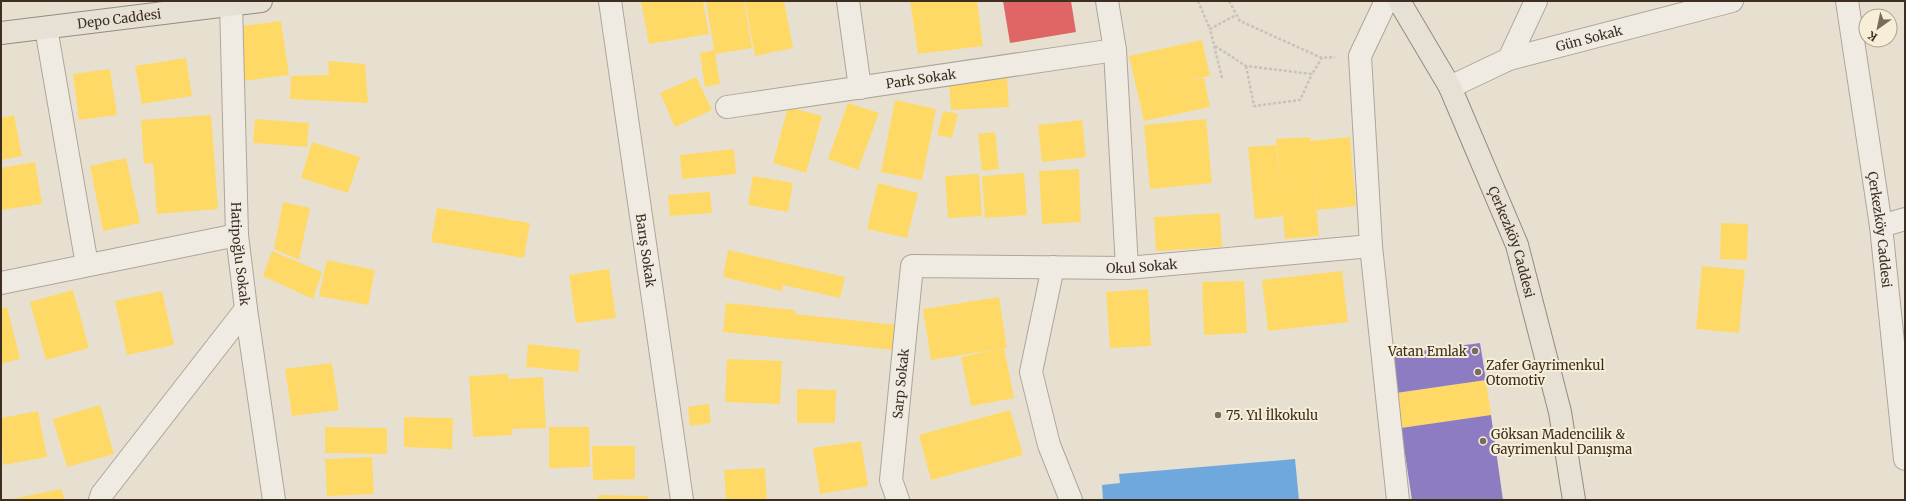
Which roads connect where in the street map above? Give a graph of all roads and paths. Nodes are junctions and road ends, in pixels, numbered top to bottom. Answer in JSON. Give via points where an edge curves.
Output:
{"nodes":[{"id":1,"x":261,"y":1,"type":"edge"},
{"id":2,"x":610,"y":1,"type":"edge"},
{"id":3,"x":848,"y":1,"type":"edge"},
{"id":4,"x":1107,"y":1,"type":"edge"},
{"id":5,"x":1198,"y":1,"type":"edge"},
{"id":6,"x":1229,"y":1,"type":"edge"},
{"id":7,"x":1386,"y":1,"type":"edge"},
{"id":8,"x":1399,"y":1,"type":"edge"},
{"id":9,"x":1536,"y":1,"type":"edge"},
{"id":10,"x":1732,"y":1,"type":"edge"},
{"id":11,"x":1847,"y":1,"type":"edge"},
{"id":12,"x":231,"y":4,"type":"junction"},
{"id":13,"x":1236,"y":14,"type":"junction"},
{"id":14,"x":46,"y":28,"type":"junction"},
{"id":15,"x":1210,"y":29,"type":"junction"},
{"id":16,"x":1,"y":33,"type":"edge"},
{"id":17,"x":1215,"y":46,"type":"junction"},
{"id":18,"x":1115,"y":50,"type":"junction"},
{"id":19,"x":1360,"y":56,"type":"junction"},
{"id":20,"x":1322,"y":58,"type":"junction"},
{"id":21,"x":1509,"y":59,"type":"junction"},
{"id":22,"x":1246,"y":66,"type":"junction"},
{"id":23,"x":1312,"y":74,"type":"junction"},
{"id":24,"x":1222,"y":78,"type":"dead end"},
{"id":25,"x":1450,"y":86,"type":"junction"},
{"id":26,"x":860,"y":88,"type":"junction"},
{"id":27,"x":727,"y":107,"type":"dead end"},
{"id":28,"x":1905,"y":219,"type":"edge"},
{"id":29,"x":1880,"y":226,"type":"junction"},
{"id":30,"x":237,"y":235,"type":"junction"},
{"id":31,"x":1371,"y":246,"type":"junction"},
{"id":32,"x":87,"y":265,"type":"junction"},
{"id":33,"x":912,"y":266,"type":"joint"},
{"id":34,"x":1053,"y":267,"type":"junction"},
{"id":35,"x":1127,"y":268,"type":"junction"},
{"id":36,"x":1,"y":283,"type":"edge"},
{"id":37,"x":246,"y":309,"type":"junction"},
{"id":38,"x":1905,"y":459,"type":"edge"},
{"id":39,"x":100,"y":500,"type":"edge"},
{"id":40,"x":274,"y":500,"type":"edge"},
{"id":41,"x":682,"y":500,"type":"edge"},
{"id":42,"x":898,"y":500,"type":"edge"},
{"id":43,"x":1071,"y":500,"type":"edge"},
{"id":44,"x":1398,"y":500,"type":"edge"},
{"id":45,"x":1574,"y":500,"type":"edge"}],
"edges":[{"from":1,"to":12,"type":"main road","name":"Depo Caddesi"},
{"from":2,"to":41,"type":"street","name":"Barış Sokak"},
{"from":3,"to":26,"type":"street"},
{"from":4,"to":18,"type":"street"},
{"from":5,"to":15,"type":"path"},
{"from":6,"to":13,"type":"path"},
{"from":7,"to":19,"type":"street"},
{"from":8,"to":25,"type":"main road","name":"Çerkezköy Caddesi"},
{"from":9,"to":21,"type":"street"},
{"from":10,"to":21,"type":"street","name":"Gün Sokak"},
{"from":11,"to":29,"type":"street","name":"Çerkezköy Caddesi"},
{"from":12,"to":14,"type":"main road","name":"Depo Caddesi"},
{"from":12,"to":30,"type":"street","name":"Hatipoğlu Sokak"},
{"from":13,"to":15,"type":"path"},
{"from":13,"to":20,"type":"path","via":[[1240,21]]},
{"from":14,"to":16,"type":"main road","name":"Depo Caddesi"},
{"from":14,"to":32,"type":"street"},
{"from":15,"to":17,"type":"path"},
{"from":17,"to":22,"type":"path"},
{"from":17,"to":24,"type":"path"},
{"from":18,"to":26,"type":"street","name":"Park Sokak"},
{"from":18,"to":35,"type":"street"},
{"from":19,"to":20,"type":"path"},
{"from":19,"to":31,"type":"street"},
{"from":20,"to":23,"type":"path"},
{"from":21,"to":25,"type":"street","name":"Gün Sokak"},
{"from":22,"to":23,"type":"path"},
{"from":22,"to":23,"type":"path","via":[[1254,106],[1300,100]]},
{"from":25,"to":45,"type":"main road","name":"Çerkezköy Caddesi","via":[[1517,244],[1560,412]]},
{"from":26,"to":27,"type":"street","name":"Park Sokak"},
{"from":28,"to":29,"type":"street"},
{"from":29,"to":38,"type":"street","name":"Çerkezköy Caddesi"},
{"from":30,"to":32,"type":"street"},
{"from":30,"to":37,"type":"street","name":"Hatipoğlu Sokak"},
{"from":31,"to":35,"type":"street","name":"Okul Sokak"},
{"from":31,"to":44,"type":"street"},
{"from":32,"to":36,"type":"street"},
{"from":33,"to":34,"type":"street","name":"Okul Sokak"},
{"from":33,"to":42,"type":"street","name":"Sarp Sokak","via":[[891,480]]},
{"from":34,"to":35,"type":"street","name":"Okul Sokak"},
{"from":34,"to":43,"type":"street","via":[[1031,372],[1049,444]]},
{"from":37,"to":39,"type":"street"},
{"from":37,"to":40,"type":"street","name":"Hatipoğlu Sokak"}]}
